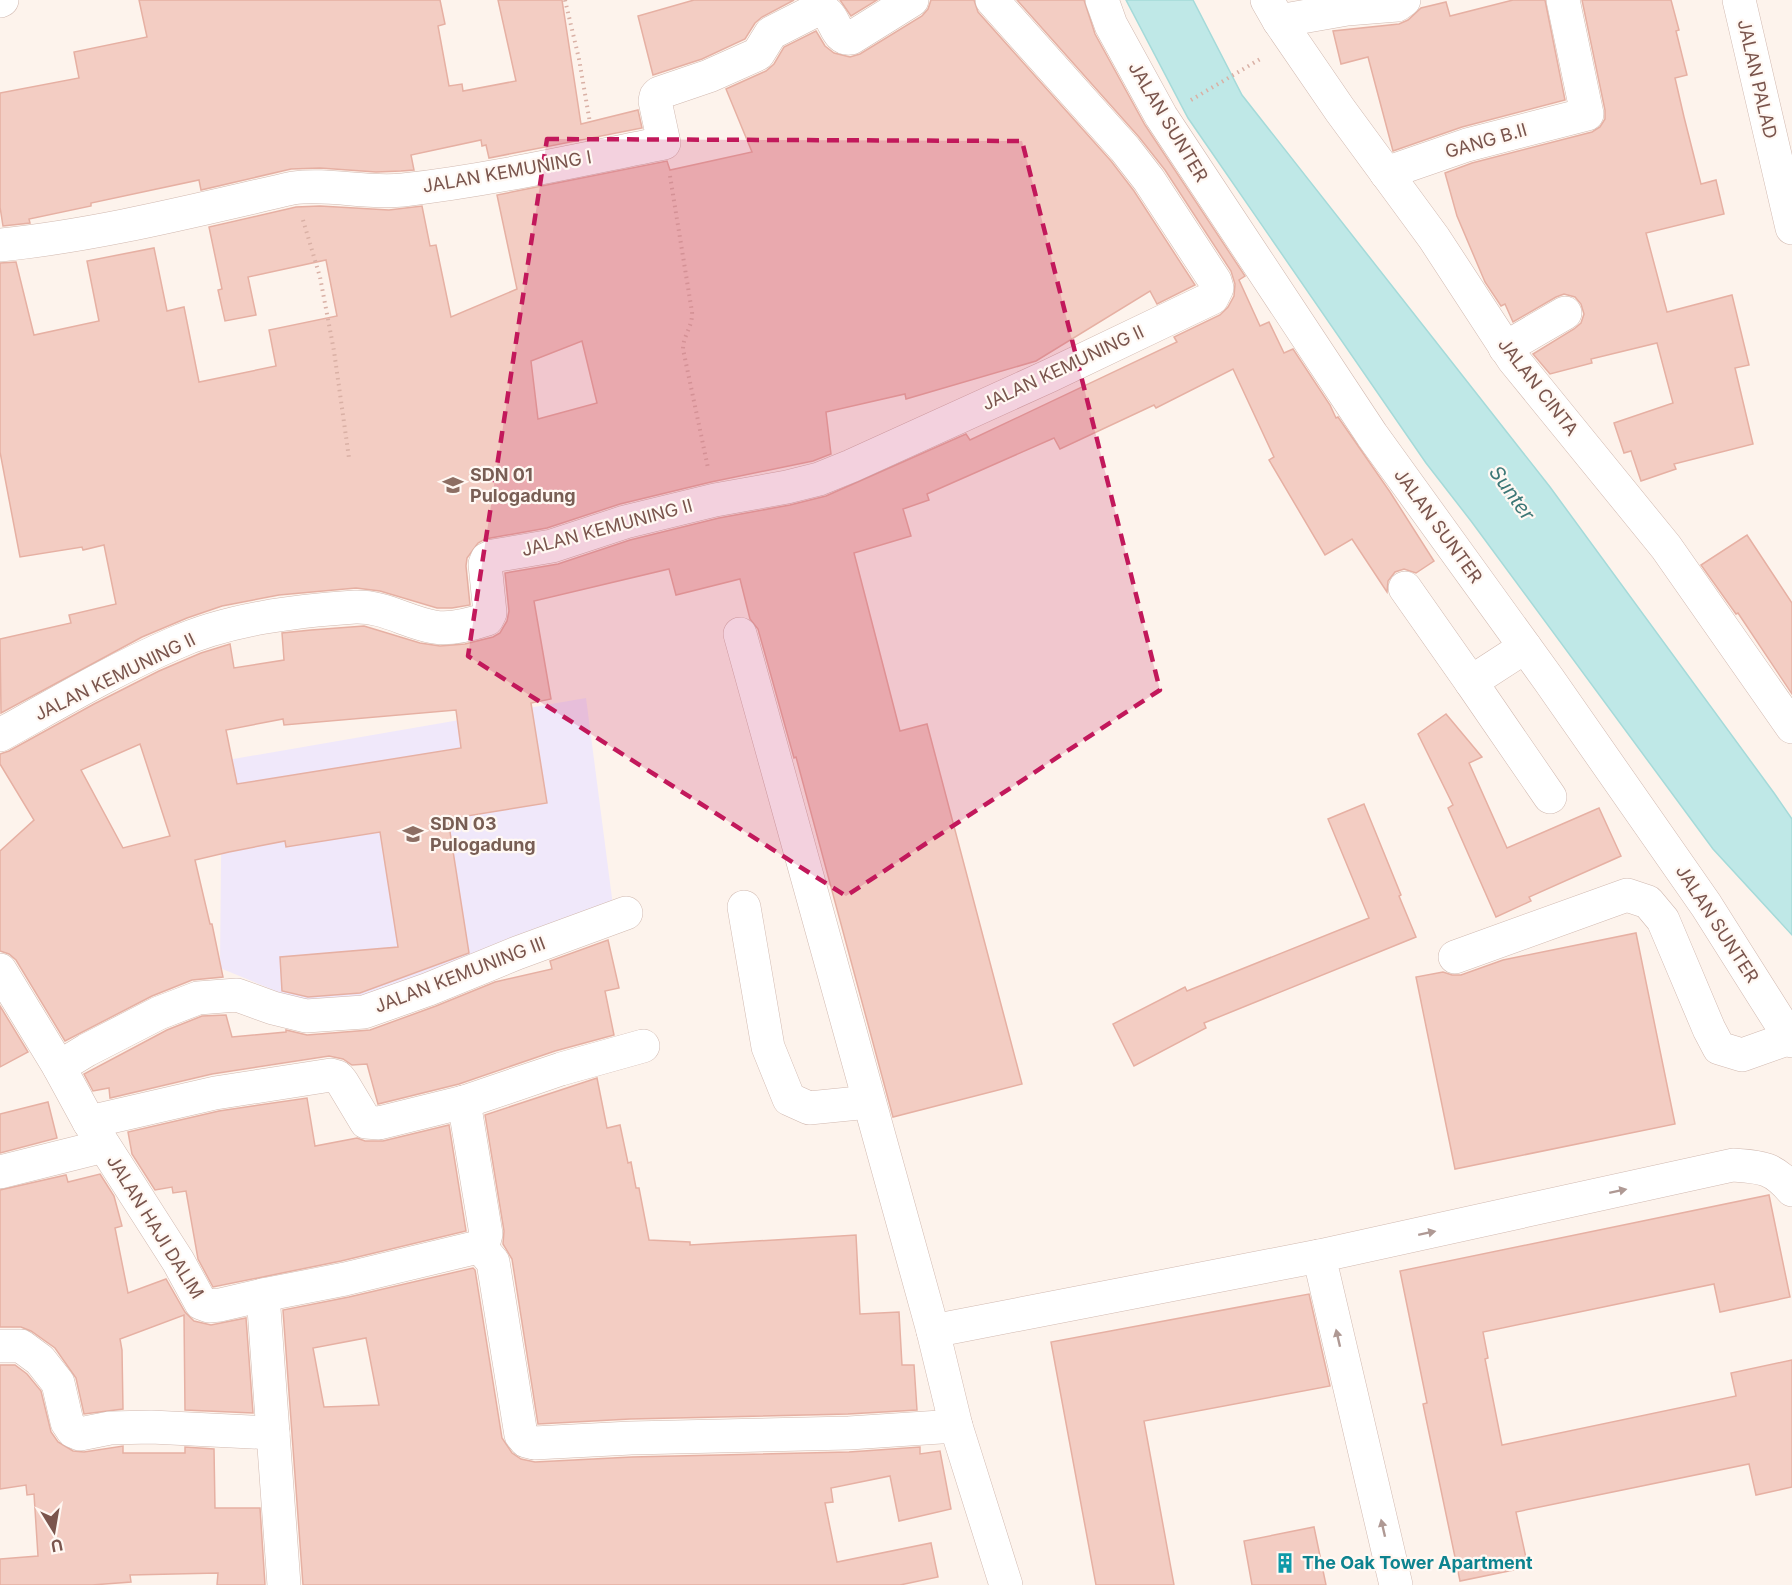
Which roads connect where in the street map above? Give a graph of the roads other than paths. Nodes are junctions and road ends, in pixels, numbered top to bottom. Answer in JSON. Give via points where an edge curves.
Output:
{"nodes":[{"id":1,"x":912,"y":0,"type":"edge"},
{"id":2,"x":992,"y":0,"type":"edge"},
{"id":3,"x":1102,"y":0,"type":"edge"},
{"id":4,"x":1404,"y":0,"type":"edge"},
{"id":5,"x":1563,"y":0,"type":"edge"},
{"id":6,"x":1738,"y":0,"type":"edge"},
{"id":7,"x":1280,"y":20,"type":"edge"},
{"id":8,"x":1386,"y":174,"type":"junction"},
{"id":9,"x":1792,"y":228,"type":"edge"},
{"id":10,"x":0,"y":245,"type":"edge"},
{"id":11,"x":1565,"y":313,"type":"dead end"},
{"id":12,"x":1505,"y":348,"type":"junction"},
{"id":13,"x":1405,"y":588,"type":"dead end"},
{"id":14,"x":740,"y":634,"type":"dead end"},
{"id":15,"x":1525,"y":647,"type":"junction"},
{"id":16,"x":1471,"y":682,"type":"junction"},
{"id":17,"x":1792,"y":727,"type":"edge"},
{"id":18,"x":0,"y":735,"type":"edge"},
{"id":19,"x":1550,"y":797,"type":"dead end"},
{"id":20,"x":744,"y":907,"type":"dead end"},
{"id":21,"x":626,"y":913,"type":"dead end"},
{"id":22,"x":1455,"y":957,"type":"dead end"},
{"id":23,"x":0,"y":970,"type":"edge"},
{"id":24,"x":1791,"y":1040,"type":"edge"},
{"id":25,"x":642,"y":1046,"type":"dead end"},
{"id":26,"x":59,"y":1067,"type":"junction"},
{"id":27,"x":464,"y":1102,"type":"junction"},
{"id":28,"x":869,"y":1102,"type":"junction"},
{"id":29,"x":97,"y":1134,"type":"junction"},
{"id":30,"x":0,"y":1172,"type":"edge"},
{"id":31,"x":1792,"y":1190,"type":"edge"},
{"id":32,"x":482,"y":1249,"type":"junction"},
{"id":33,"x":1319,"y":1256,"type":"junction"},
{"id":34,"x":263,"y":1295,"type":"junction"},
{"id":35,"x":933,"y":1331,"type":"junction"},
{"id":36,"x":0,"y":1346,"type":"edge"},
{"id":37,"x":956,"y":1426,"type":"junction"},
{"id":38,"x":273,"y":1433,"type":"junction"},
{"id":39,"x":284,"y":1585,"type":"edge"},
{"id":40,"x":1006,"y":1585,"type":"edge"},
{"id":41,"x":1396,"y":1585,"type":"edge"}],
"edges":[{"from":1,"to":10,"type":"street","name":"JALAN KEMUNING I","via":[[846,39],[828,13],[816,10],[771,33],[758,54],[659,93],[655,101],[664,142],[531,170],[402,190],[293,188],[142,223]]},
{"from":2,"to":18,"type":"street","name":"JALAN KEMUNING II","via":[[1149,180],[1215,281],[1216,293],[1212,298],[819,479],[625,522],[552,546],[493,556],[485,564],[490,614],[487,619],[434,627],[371,607],[246,621],[173,643]]},
{"from":3,"to":15,"type":"street","name":"JALAN SUNTER","via":[[1111,25],[1161,116],[1372,435]]},
{"from":4,"to":7,"type":"street","via":[[1397,5]]},
{"from":5,"to":8,"type":"street","name":"GANG B.II","via":[[1587,114],[1467,146]]},
{"from":6,"to":9,"type":"street","name":"JALAN PALAD"},
{"from":7,"to":8,"type":"street","name":"JALAN CINTA"},
{"from":8,"to":12,"type":"street","name":"JALAN CINTA","via":[[1434,238]]},
{"from":11,"to":12,"type":"street"},
{"from":12,"to":17,"type":"street","name":"JALAN CINTA","via":[[1666,547]]},
{"from":13,"to":16,"type":"street"},
{"from":14,"to":28,"type":"street"},
{"from":15,"to":16,"type":"street"},
{"from":15,"to":24,"type":"street","name":"JALAN SUNTER","via":[[1706,905]]},
{"from":16,"to":19,"type":"street"},
{"from":20,"to":28,"type":"street","via":[[768,1047],[789,1099],[809,1107]]},
{"from":21,"to":26,"type":"street","name":"JALAN KEMUNING III","via":[[364,1012],[306,1016],[237,995],[198,998],[159,1013]]},
{"from":22,"to":24,"type":"street","via":[[1627,895],[1648,902],[1663,920],[1719,1048],[1742,1055]]},
{"from":23,"to":26,"type":"street","name":"JALAN HAJI DALIM"},
{"from":25,"to":27,"type":"street"},
{"from":26,"to":29,"type":"street","name":"JALAN HAJI DALIM"},
{"from":27,"to":29,"type":"street","via":[[379,1123],[366,1122],[342,1082],[331,1075],[215,1094]]},
{"from":27,"to":32,"type":"street","via":[[486,1234]]},
{"from":28,"to":35,"type":"street"},
{"from":29,"to":30,"type":"street"},
{"from":29,"to":34,"type":"street","name":"JALAN HAJI DALIM","via":[[201,1303],[220,1305]]},
{"from":33,"to":31,"type":"street","one_way":true,"via":[[1733,1165],[1762,1167],[1784,1180]]},
{"from":32,"to":34,"type":"street"},
{"from":32,"to":37,"type":"street","via":[[494,1262],[521,1435],[526,1441],[849,1433]]},
{"from":33,"to":35,"type":"street"},
{"from":41,"to":33,"type":"street","one_way":true},
{"from":34,"to":38,"type":"street"},
{"from":35,"to":37,"type":"street"},
{"from":36,"to":38,"type":"street","via":[[21,1346],[40,1360],[58,1383],[67,1422],[80,1434],[110,1428],[151,1427]]},
{"from":37,"to":40,"type":"street"},
{"from":38,"to":39,"type":"street"}]}
